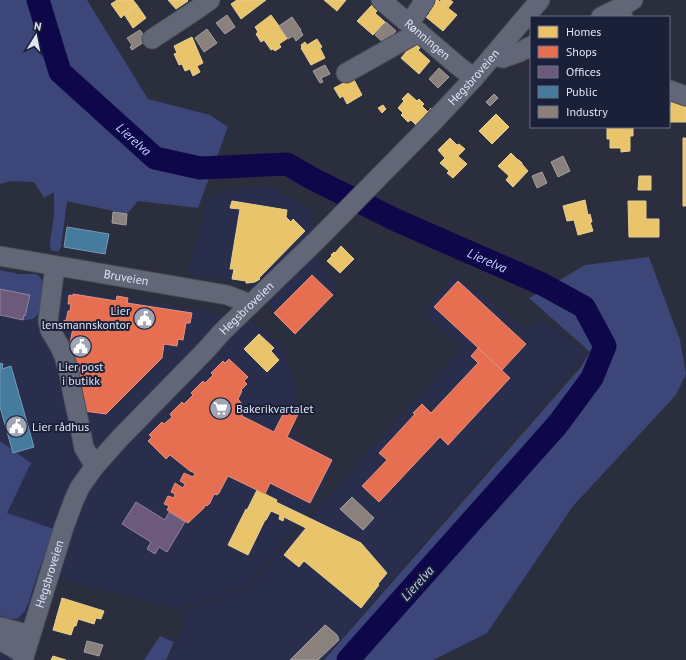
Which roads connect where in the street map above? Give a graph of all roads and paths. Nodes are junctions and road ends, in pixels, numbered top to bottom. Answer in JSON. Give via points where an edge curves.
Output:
{"nodes":[{"id":1,"x":210,"y":0,"type":"edge"},
{"id":2,"x":381,"y":0,"type":"edge"},
{"id":3,"x":425,"y":0,"type":"edge"},
{"id":4,"x":540,"y":0,"type":"edge"},
{"id":5,"x":625,"y":8,"type":"edge"},
{"id":6,"x":604,"y":16,"type":"edge"},
{"id":7,"x":414,"y":28,"type":"junction"},
{"id":8,"x":152,"y":39,"type":"dead end"},
{"id":9,"x":530,"y":47,"type":"edge"},
{"id":10,"x":493,"y":56,"type":"junction"},
{"id":11,"x":346,"y":73,"type":"dead end"},
{"id":12,"x":474,"y":78,"type":"junction"},
{"id":13,"x":670,"y":90,"type":"edge"},
{"id":14,"x":686,"y":96,"type":"edge"},
{"id":15,"x":0,"y":256,"type":"edge"},
{"id":16,"x":55,"y":266,"type":"junction"},
{"id":17,"x":250,"y":305,"type":"junction"},
{"id":18,"x":95,"y":466,"type":"junction"},
{"id":19,"x":0,"y":627,"type":"edge"},
{"id":20,"x":30,"y":635,"type":"junction"},
{"id":21,"x":0,"y":640,"type":"edge"},
{"id":22,"x":24,"y":657,"type":"edge"}],
"edges":[{"from":1,"to":8,"type":"street"},
{"from":2,"to":7,"type":"street","name":"Rønningen"},
{"from":3,"to":7,"type":"street"},
{"from":4,"to":10,"type":"street","name":"Hegsbroveien"},
{"from":5,"to":6,"type":"street"},
{"from":7,"to":11,"type":"street"},
{"from":7,"to":12,"type":"street","name":"Rønningen"},
{"from":9,"to":10,"type":"street","via":[[503,58]]},
{"from":10,"to":12,"type":"street","name":"Hegsbroveien"},
{"from":12,"to":17,"type":"street","name":"Hegsbroveien","via":[[326,231]]},
{"from":13,"to":14,"type":"street"},
{"from":15,"to":16,"type":"street","name":"Bruveien"},
{"from":16,"to":17,"type":"street","name":"Bruveien","via":[[227,295]]},
{"from":16,"to":18,"type":"street","via":[[48,321],[69,373],[84,448]]},
{"from":17,"to":18,"type":"street","name":"Hegsbroveien"},
{"from":18,"to":20,"type":"street","name":"Hegsbroveien","via":[[74,500]]},
{"from":19,"to":20,"type":"street"},
{"from":20,"to":22,"type":"street","name":"Hegsbroveien"},
{"from":21,"to":22,"type":"street"}]}
